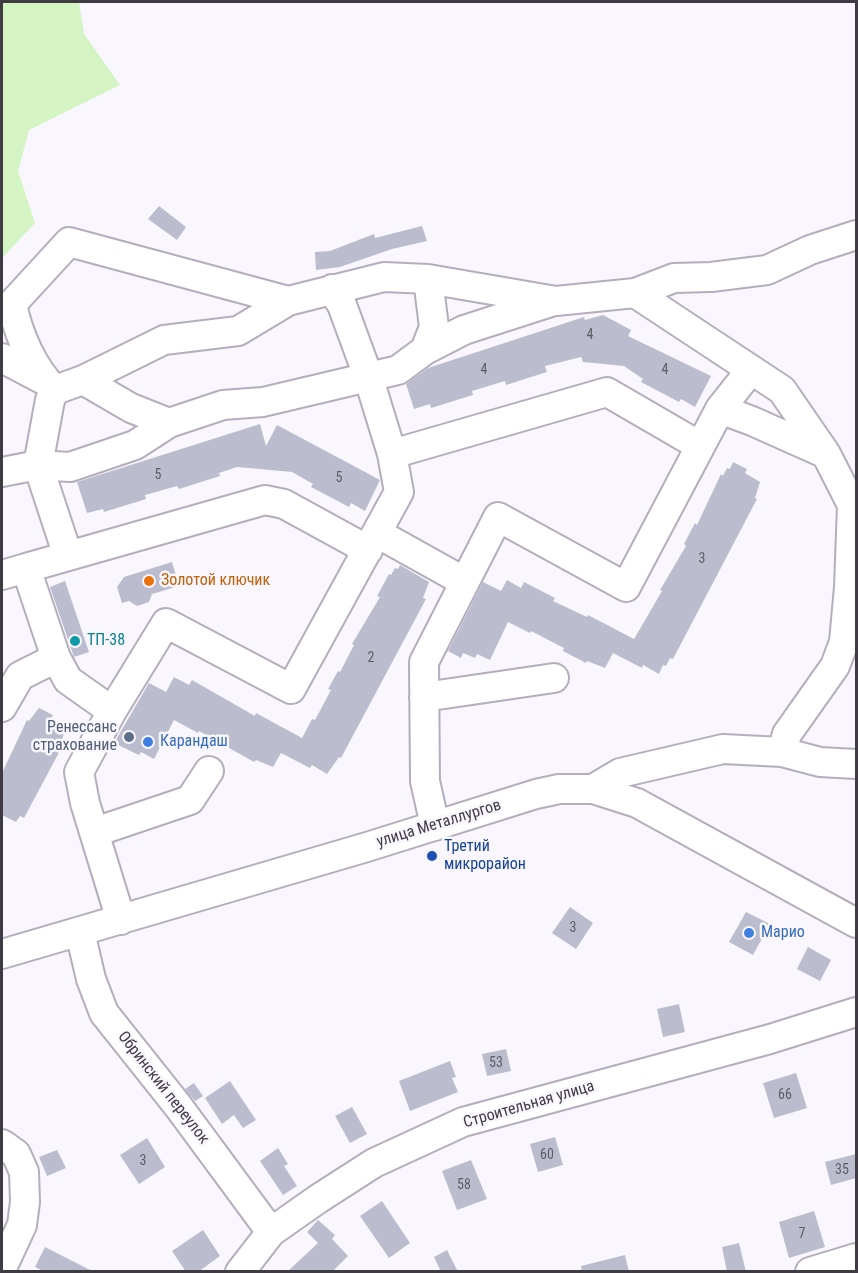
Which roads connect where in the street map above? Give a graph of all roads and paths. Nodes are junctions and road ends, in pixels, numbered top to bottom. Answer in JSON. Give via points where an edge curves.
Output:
{"nodes":[{"id":1,"x":856,"y":235,"type":"edge"},
{"id":2,"x":428,"y":279,"type":"junction"},
{"id":3,"x":332,"y":289,"type":"junction"},
{"id":4,"x":635,"y":293,"type":"junction"},
{"id":5,"x":288,"y":300,"type":"junction"},
{"id":6,"x":556,"y":301,"type":"junction"},
{"id":7,"x":425,"y":350,"type":"junction"},
{"id":8,"x":2,"y":358,"type":"edge"},
{"id":9,"x":750,"y":370,"type":"junction"},
{"id":10,"x":368,"y":376,"type":"junction"},
{"id":11,"x":83,"y":380,"type":"junction"},
{"id":12,"x":49,"y":385,"type":"junction"},
{"id":13,"x":720,"y":409,"type":"junction"},
{"id":14,"x":169,"y":423,"type":"junction"},
{"id":15,"x":700,"y":446,"type":"junction"},
{"id":16,"x":392,"y":454,"type":"junction"},
{"id":17,"x":826,"y":454,"type":"junction"},
{"id":18,"x":38,"y":465,"type":"junction"},
{"id":19,"x":2,"y":472,"type":"edge"},
{"id":20,"x":372,"y":542,"type":"junction"},
{"id":21,"x":68,"y":556,"type":"junction"},
{"id":22,"x":14,"y":572,"type":"edge"},
{"id":23,"x":465,"y":582,"type":"junction"},
{"id":24,"x":56,"y":658,"type":"junction"},
{"id":25,"x":554,"y":678,"type":"dead end"},
{"id":26,"x":424,"y":697,"type":"junction"},
{"id":27,"x":2,"y":707,"type":"edge"},
{"id":28,"x":112,"y":711,"type":"junction"},
{"id":29,"x":782,"y":752,"type":"junction"},
{"id":30,"x":856,"y":764,"type":"edge"},
{"id":31,"x":209,"y":771,"type":"dead end"},
{"id":32,"x":593,"y":789,"type":"junction"},
{"id":33,"x":435,"y":826,"type":"junction"},
{"id":34,"x":95,"y":832,"type":"junction"},
{"id":35,"x":122,"y":920,"type":"junction"},
{"id":36,"x":856,"y":923,"type":"edge"},
{"id":37,"x":80,"y":932,"type":"junction"},
{"id":38,"x":2,"y":954,"type":"edge"},
{"id":39,"x":856,"y":1012,"type":"edge"},
{"id":40,"x":2,"y":1144,"type":"edge"},
{"id":41,"x":271,"y":1232,"type":"junction"},
{"id":42,"x":856,"y":1258,"type":"edge"},
{"id":43,"x":2,"y":1268,"type":"edge"},
{"id":44,"x":240,"y":1272,"type":"edge"},
{"id":45,"x":810,"y":1272,"type":"edge"}],
"edges":[{"from":1,"to":4,"type":"street","via":[[767,270],[674,278]]},
{"from":2,"to":3,"type":"street","via":[[384,277]]},
{"from":2,"to":6,"type":"street"},
{"from":2,"to":7,"type":"street","via":[[434,327]]},
{"from":3,"to":5,"type":"street"},
{"from":3,"to":10,"type":"street","via":[[342,305]]},
{"from":4,"to":6,"type":"street"},
{"from":4,"to":9,"type":"street"},
{"from":5,"to":11,"type":"street","via":[[238,331],[164,340]]},
{"from":5,"to":12,"type":"street","via":[[69,242],[12,304],[16,325]]},
{"from":6,"to":7,"type":"street","via":[[464,330]]},
{"from":7,"to":10,"type":"street","via":[[398,370]]},
{"from":8,"to":12,"type":"street"},
{"from":9,"to":13,"type":"street"},
{"from":9,"to":17,"type":"street","via":[[782,390]]},
{"from":10,"to":14,"type":"street","via":[[264,402],[222,405]]},
{"from":10,"to":16,"type":"street"},
{"from":11,"to":12,"type":"street"},
{"from":11,"to":14,"type":"street","via":[[131,408]]},
{"from":12,"to":18,"type":"street","via":[[50,400]]},
{"from":13,"to":15,"type":"street"},
{"from":13,"to":17,"type":"street"},
{"from":14,"to":18,"type":"street","via":[[135,446],[92,460],[70,466]]},
{"from":15,"to":16,"type":"street","via":[[607,392]]},
{"from":15,"to":23,"type":"street","via":[[626,587],[498,517]]},
{"from":16,"to":20,"type":"street","via":[[399,492]]},
{"from":17,"to":29,"type":"street","via":[[852,505],[844,642],[835,666],[787,734]]},
{"from":18,"to":19,"type":"street"},
{"from":18,"to":21,"type":"street"},
{"from":20,"to":21,"type":"street","via":[[284,504],[265,500]]},
{"from":20,"to":23,"type":"street"},
{"from":20,"to":28,"type":"street","via":[[291,689],[166,622]]},
{"from":21,"to":22,"type":"street"},
{"from":22,"to":24,"type":"street"},
{"from":23,"to":26,"type":"street","via":[[424,662]]},
{"from":24,"to":27,"type":"street","via":[[20,676]]},
{"from":24,"to":28,"type":"street","via":[[68,680]]},
{"from":25,"to":26,"type":"street"},
{"from":26,"to":33,"type":"street","via":[[425,781]]},
{"from":28,"to":34,"type":"street","via":[[79,772]]},
{"from":29,"to":30,"type":"street","via":[[820,762]]},
{"from":29,"to":32,"type":"street","via":[[723,749],[620,773]]},
{"from":31,"to":34,"type":"street","via":[[190,800]]},
{"from":32,"to":33,"type":"street","name":"улица Металлургов","via":[[536,794]]},
{"from":32,"to":36,"type":"street","name":"улица Металлургов","via":[[637,803]]},
{"from":33,"to":35,"type":"street","name":"улица Металлургов"},
{"from":34,"to":35,"type":"street"},
{"from":35,"to":37,"type":"street","name":"улица Металлургов"},
{"from":37,"to":38,"type":"street","name":"улица Металлургов"},
{"from":37,"to":41,"type":"street","name":"Обринский переулок","via":[[104,1013]]},
{"from":39,"to":41,"type":"street","name":"Строительная улица","via":[[770,1040],[463,1122],[374,1163]]},
{"from":40,"to":43,"type":"street","via":[[16,1154],[24,1172],[25,1202],[22,1225]]},
{"from":41,"to":44,"type":"street","name":"Строительная улица"},
{"from":42,"to":45,"type":"street"}]}
